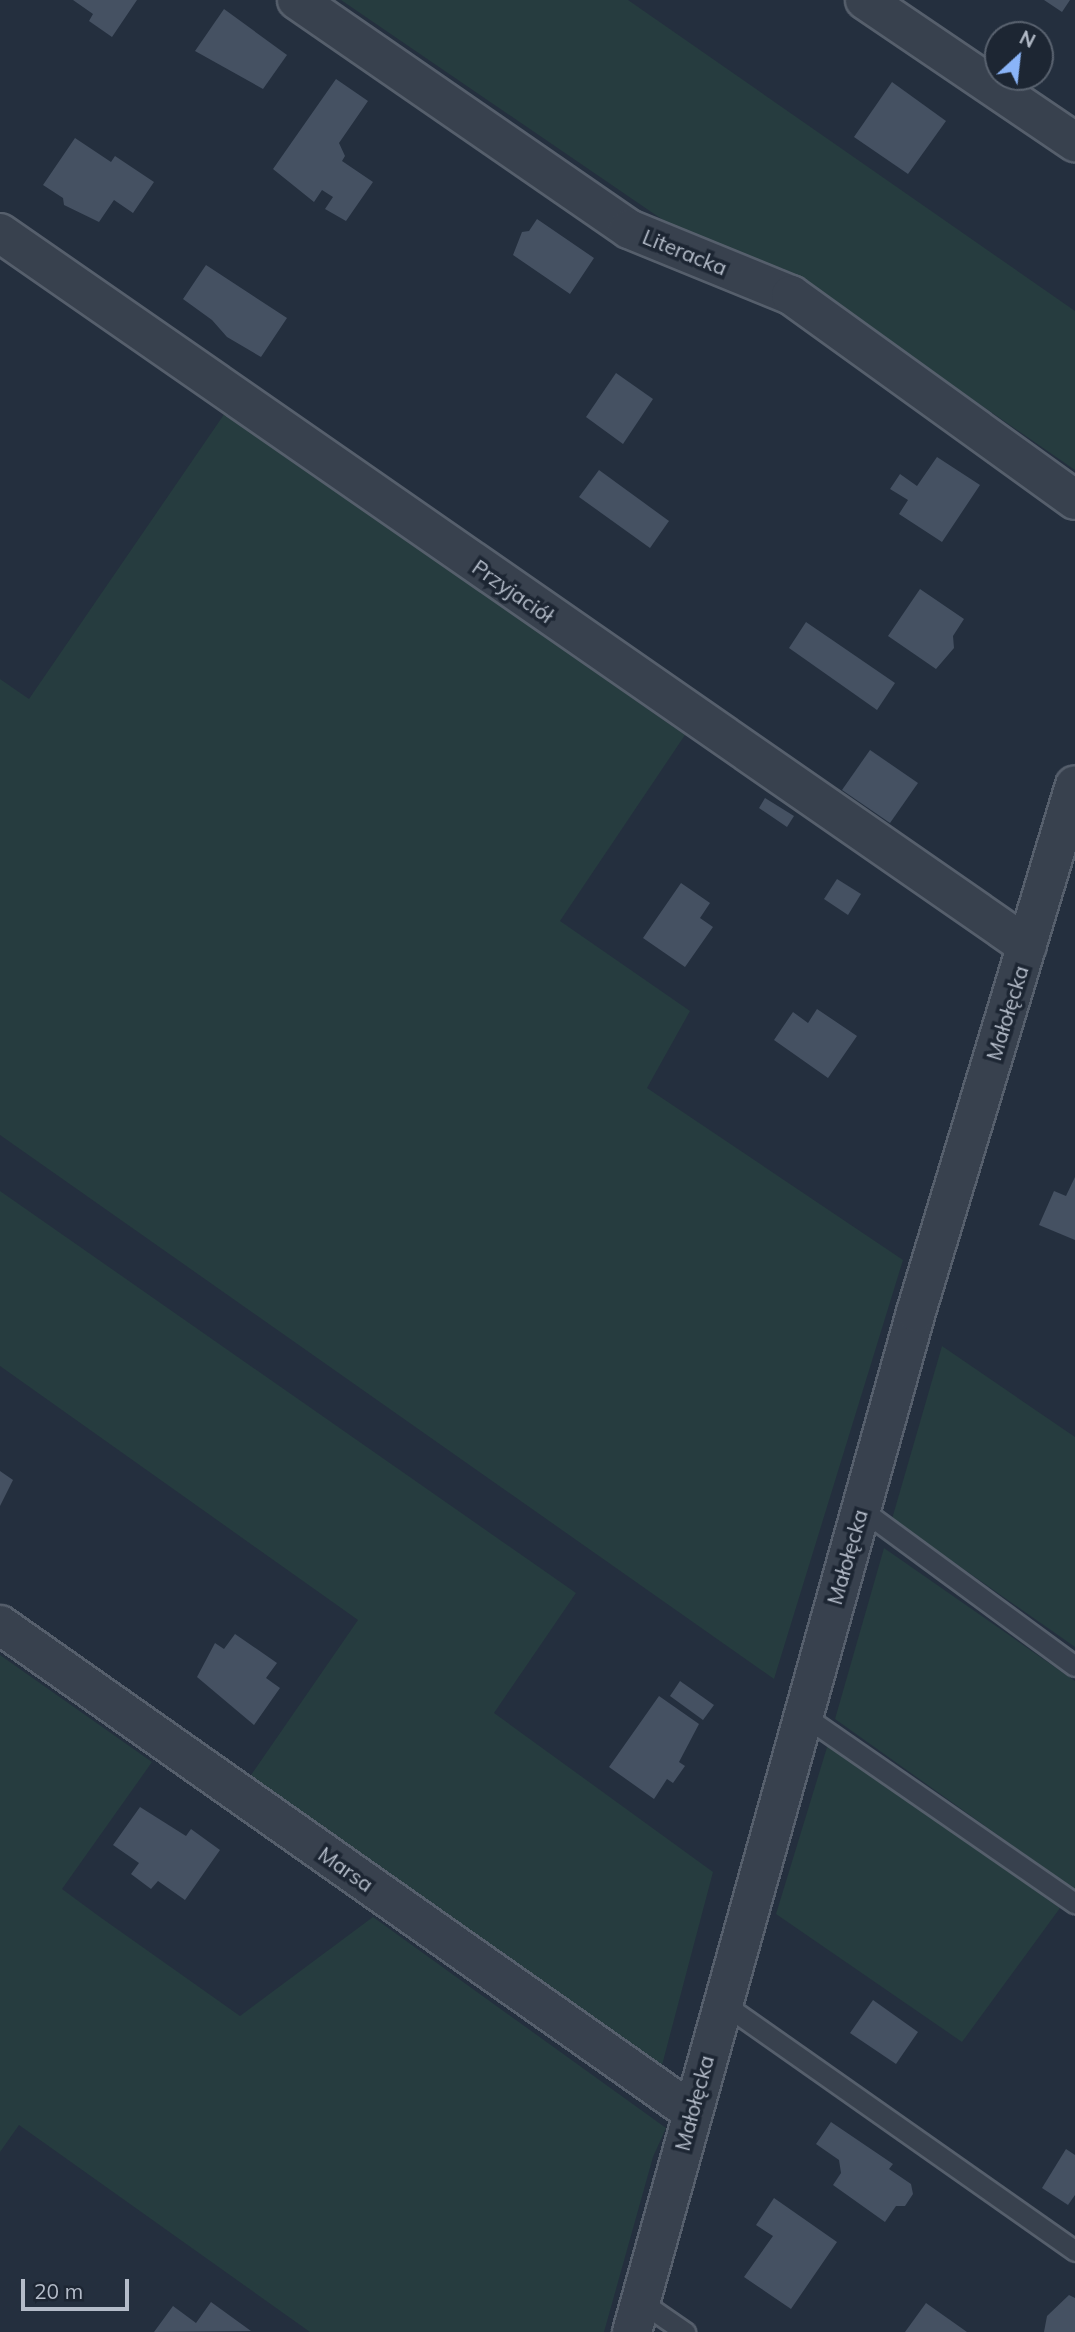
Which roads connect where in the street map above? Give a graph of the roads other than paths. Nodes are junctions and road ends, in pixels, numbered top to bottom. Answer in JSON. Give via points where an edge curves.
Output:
{"nodes":[{"id":1,"x":297,"y":0,"type":"edge"},
{"id":2,"x":865,"y":0,"type":"edge"},
{"id":3,"x":1075,"y":142,"type":"edge"},
{"id":4,"x":0,"y":233,"type":"edge"},
{"id":5,"x":1075,"y":500,"type":"edge"},
{"id":6,"x":1072,"y":810,"type":"edge"},
{"id":7,"x":1027,"y":946,"type":"junction"},
{"id":8,"x":861,"y":1508,"type":"junction"},
{"id":9,"x":0,"y":1625,"type":"edge"},
{"id":10,"x":1075,"y":1666,"type":"edge"},
{"id":11,"x":803,"y":1715,"type":"junction"},
{"id":12,"x":1075,"y":1903,"type":"edge"},
{"id":13,"x":721,"y":2002,"type":"junction"},
{"id":14,"x":692,"y":2112,"type":"junction"},
{"id":15,"x":1075,"y":2250,"type":"edge"},
{"id":16,"x":636,"y":2317,"type":"edge"},
{"id":17,"x":685,"y":2332,"type":"edge"}],
"edges":[{"from":1,"to":5,"type":"street","name":"Literacka","via":[[629,229],[791,295]]},
{"from":2,"to":3,"type":"street"},
{"from":4,"to":7,"type":"street","name":"Przyjaciół"},
{"from":6,"to":7,"type":"street","name":"Małołęcka"},
{"from":7,"to":8,"type":"street","name":"Małołęcka"},
{"from":8,"to":10,"type":"lane"},
{"from":8,"to":11,"type":"street","name":"Małołęcka"},
{"from":9,"to":14,"type":"street","name":"Marsa"},
{"from":11,"to":12,"type":"lane"},
{"from":11,"to":13,"type":"street","name":"Małołęcka"},
{"from":13,"to":14,"type":"street","name":"Małołęcka"},
{"from":13,"to":15,"type":"lane"},
{"from":14,"to":16,"type":"street","name":"Małołęcka"},
{"from":16,"to":17,"type":"lane"}]}
